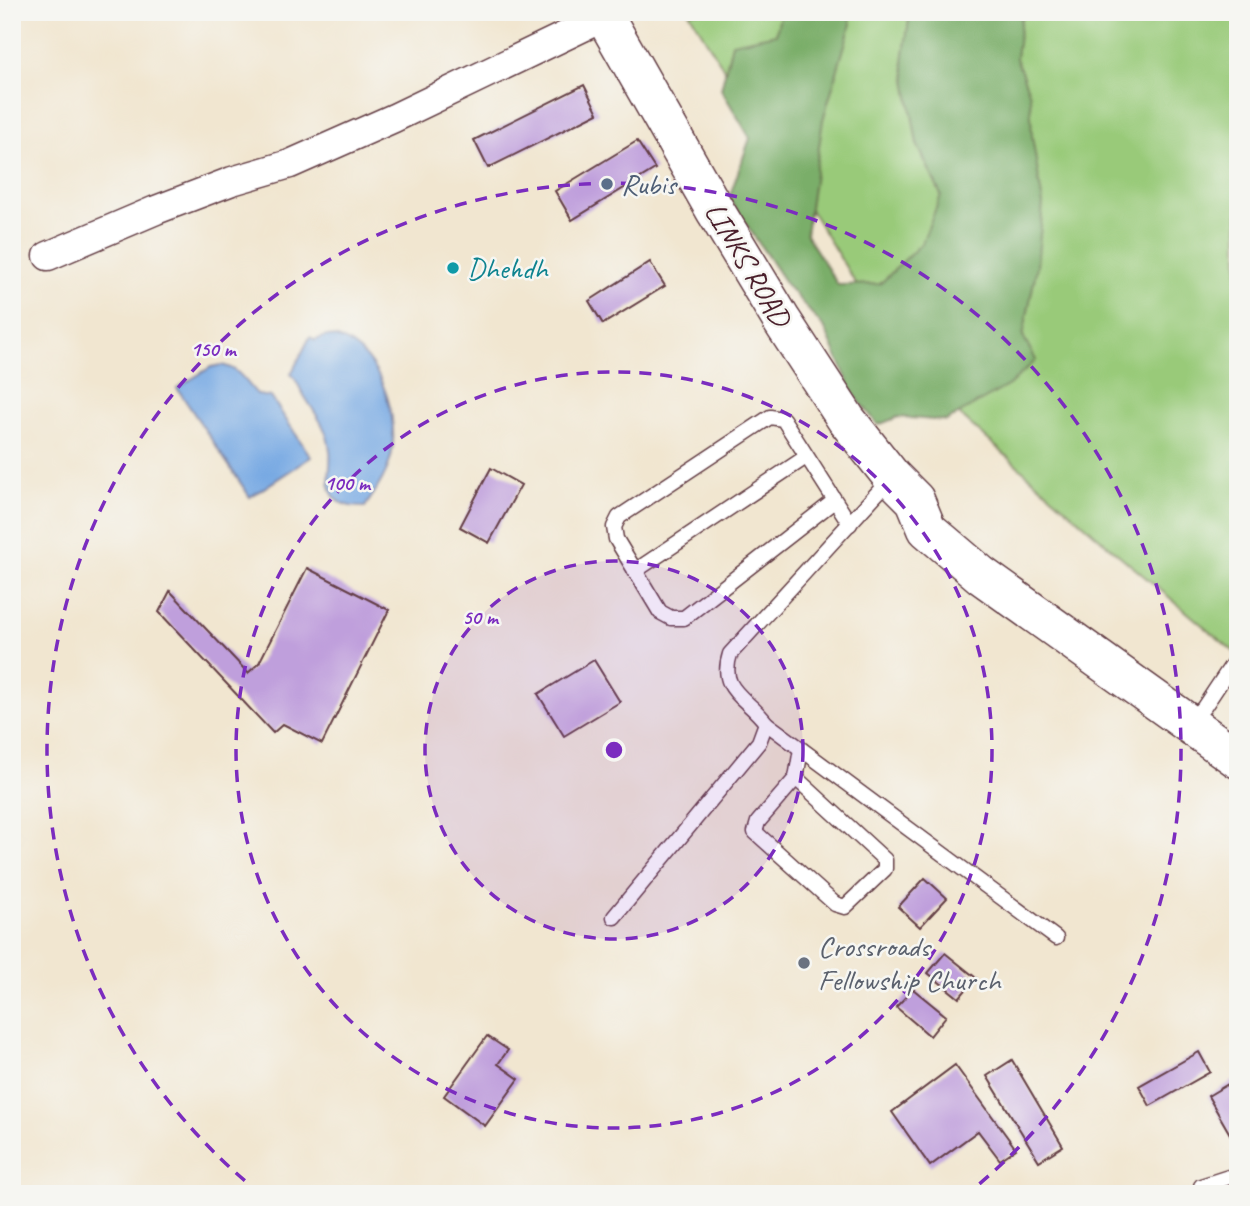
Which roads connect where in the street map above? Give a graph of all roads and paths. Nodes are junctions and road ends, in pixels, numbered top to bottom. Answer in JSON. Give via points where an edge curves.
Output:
{"nodes":[{"id":1,"x":603,"y":14,"type":"edge"},
{"id":2,"x":48,"y":256,"type":"dead end"},
{"id":3,"x":806,"y":457,"type":"junction"},
{"id":4,"x":904,"y":489,"type":"junction"},
{"id":5,"x":834,"y":502,"type":"junction"},
{"id":6,"x":850,"y":524,"type":"junction"},
{"id":7,"x":635,"y":571,"type":"junction"},
{"id":8,"x":1238,"y":656,"type":"edge"},
{"id":9,"x":1196,"y":715,"type":"junction"},
{"id":10,"x":766,"y":723,"type":"junction"},
{"id":11,"x":1238,"y":735,"type":"edge"},
{"id":12,"x":801,"y":749,"type":"junction"},
{"id":13,"x":1238,"y":760,"type":"edge"},
{"id":14,"x":796,"y":778,"type":"junction"},
{"id":15,"x":614,"y":917,"type":"dead end"},
{"id":16,"x":1056,"y":938,"type":"dead end"},
{"id":17,"x":1238,"y":1174,"type":"edge"},
{"id":18,"x":1201,"y":1186,"type":"dead end"}],
"edges":[{"from":1,"to":2,"type":"street","via":[[290,164],[232,181]]},
{"from":1,"to":4,"type":"main road","name":"LINKS ROAD","via":[[782,321],[846,419]]},
{"from":3,"to":5,"type":"lane"},
{"from":3,"to":7,"type":"lane"},
{"from":3,"to":7,"type":"lane","via":[[783,419],[770,417],[619,517],[614,527],[616,538]]},
{"from":4,"to":6,"type":"lane"},
{"from":4,"to":9,"type":"main road","name":"LINKS ROAD","via":[[927,529],[981,575]]},
{"from":5,"to":6,"type":"lane"},
{"from":5,"to":7,"type":"lane","via":[[684,618],[660,612]]},
{"from":6,"to":10,"type":"lane","via":[[730,654],[730,687]]},
{"from":8,"to":9,"type":"lane"},
{"from":9,"to":11,"type":"main road"},
{"from":9,"to":13,"type":"main road"},
{"from":10,"to":12,"type":"lane"},
{"from":10,"to":15,"type":"lane","via":[[760,742]]},
{"from":12,"to":14,"type":"lane"},
{"from":12,"to":16,"type":"lane"},
{"from":14,"to":14,"type":"lane","via":[[758,822],[755,832],[835,904],[845,907],[885,869],[884,860]]},
{"from":17,"to":18,"type":"lane"}]}
